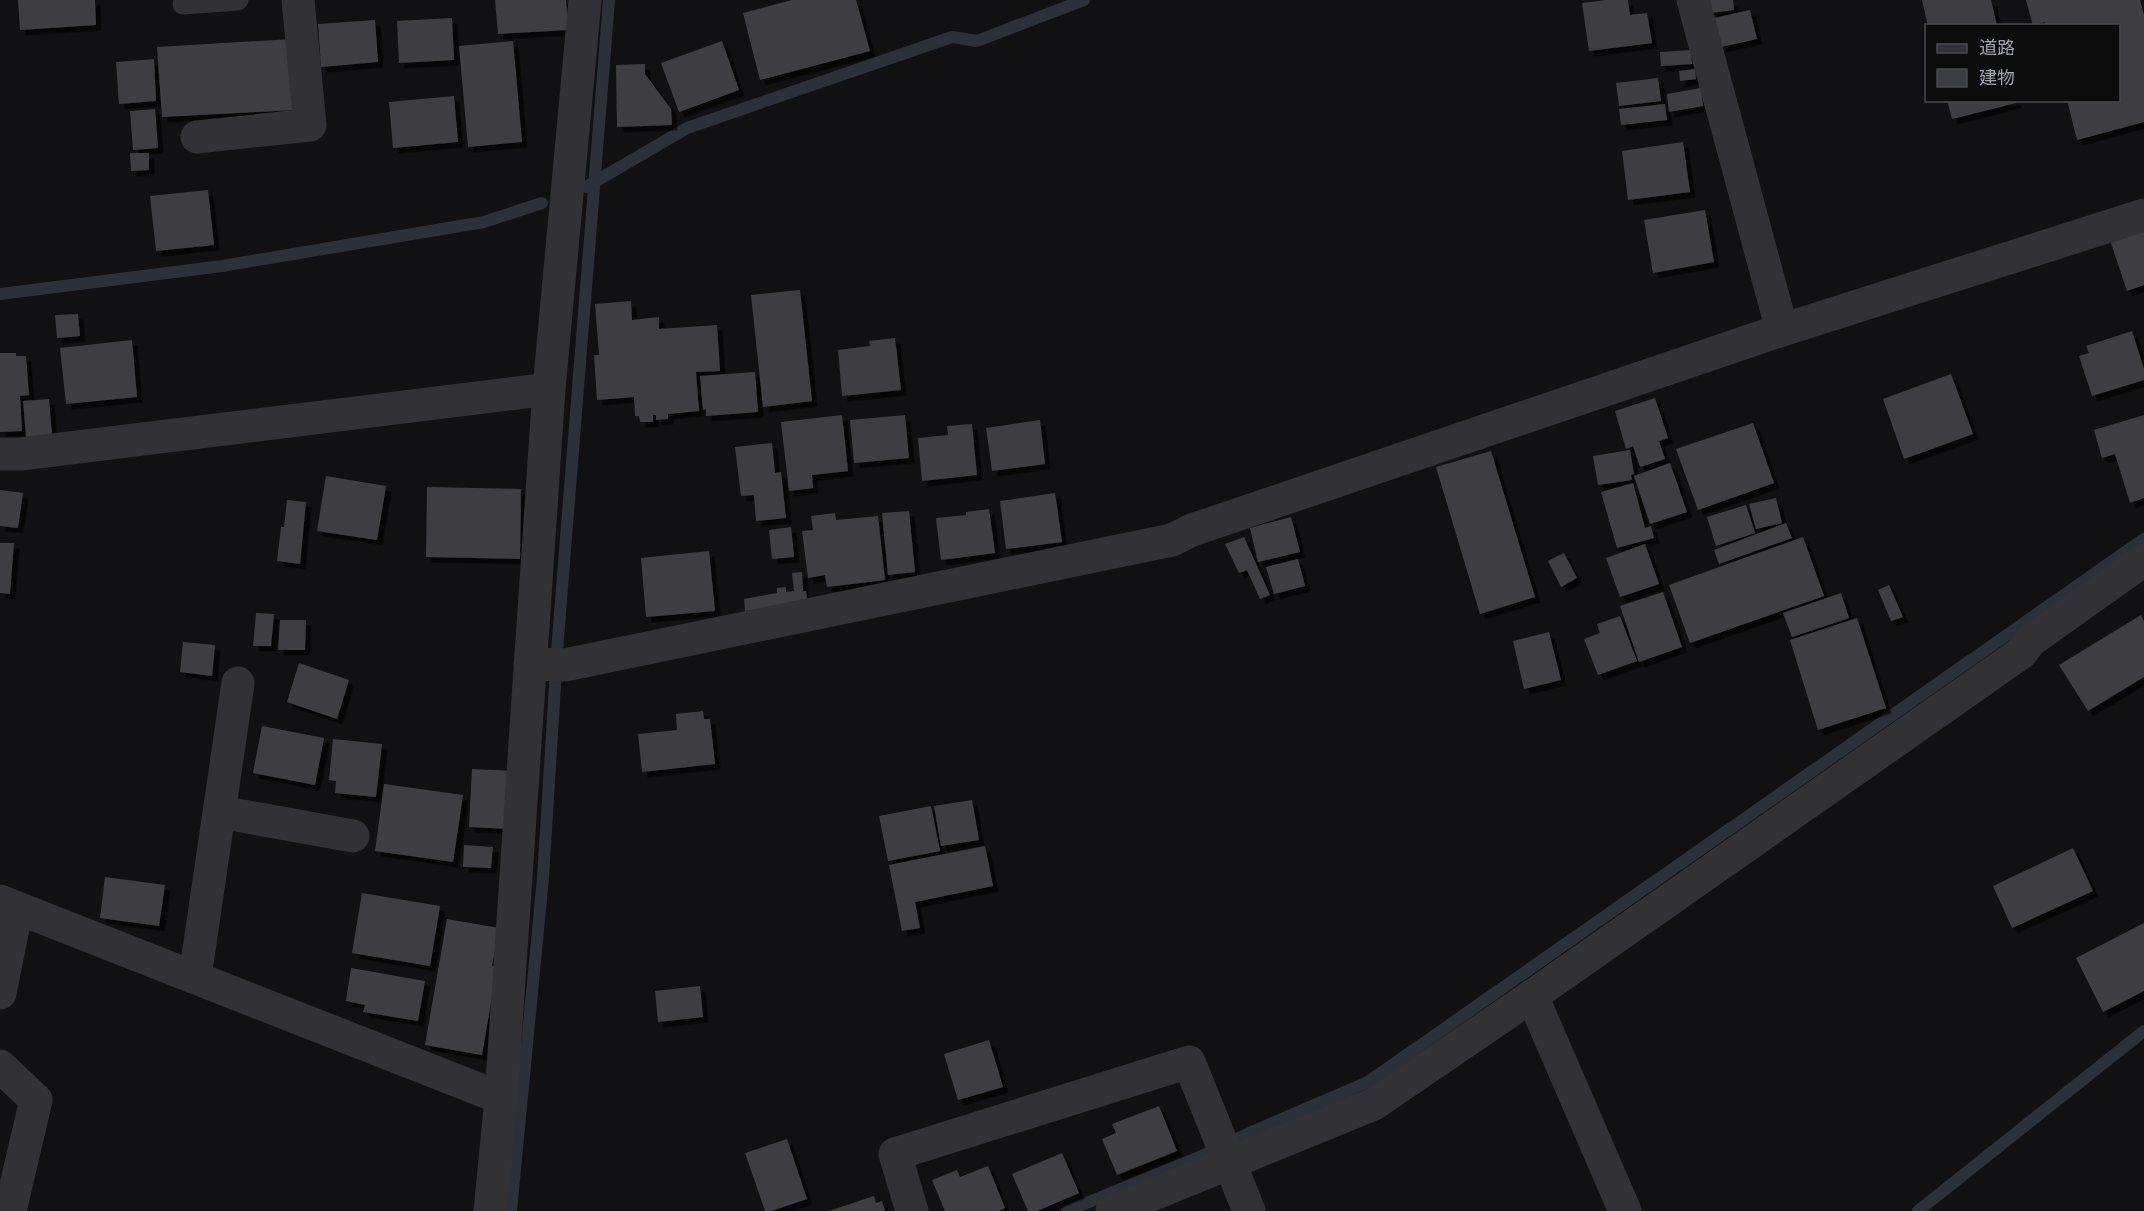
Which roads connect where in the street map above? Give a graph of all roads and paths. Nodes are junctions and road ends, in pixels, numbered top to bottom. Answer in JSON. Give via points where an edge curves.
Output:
{"nodes":[{"id":1,"x":238,"y":0,"type":"edge"},
{"id":2,"x":298,"y":0,"type":"edge"},
{"id":3,"x":585,"y":0,"type":"edge"},
{"id":4,"x":1693,"y":0,"type":"edge"},
{"id":5,"x":183,"y":4,"type":"dead end"},
{"id":6,"x":196,"y":137,"type":"dead end"},
{"id":7,"x":2144,"y":215,"type":"edge"},
{"id":8,"x":1782,"y":330,"type":"junction"},
{"id":9,"x":549,"y":388,"type":"junction"},
{"id":10,"x":0,"y":454,"type":"edge"},
{"id":11,"x":2144,"y":560,"type":"edge"},
{"id":12,"x":548,"y":665,"type":"junction"},
{"id":13,"x":238,"y":683,"type":"dead end"},
{"id":14,"x":220,"y":812,"type":"junction"},
{"id":15,"x":353,"y":836,"type":"dead end"},
{"id":16,"x":9,"y":904,"type":"edge"},
{"id":17,"x":195,"y":977,"type":"junction"},
{"id":18,"x":0,"y":993,"type":"edge"},
{"id":19,"x":1532,"y":996,"type":"junction"},
{"id":20,"x":0,"y":1066,"type":"edge"},
{"id":21,"x":501,"y":1098,"type":"junction"},
{"id":22,"x":1224,"y":1152,"type":"junction"},
{"id":23,"x":10,"y":1211,"type":"edge"},
{"id":24,"x":490,"y":1211,"type":"edge"},
{"id":25,"x":912,"y":1211,"type":"edge"},
{"id":26,"x":1112,"y":1211,"type":"edge"},
{"id":27,"x":1249,"y":1211,"type":"edge"},
{"id":28,"x":1626,"y":1211,"type":"edge"}],
"edges":[{"from":1,"to":5,"type":"lane"},
{"from":2,"to":6,"type":"street","via":[[310,125]]},
{"from":3,"to":9,"type":"street"},
{"from":4,"to":8,"type":"street"},
{"from":7,"to":8,"type":"street"},
{"from":8,"to":12,"type":"street","via":[[1172,540]]},
{"from":9,"to":10,"type":"street"},
{"from":9,"to":12,"type":"street"},
{"from":11,"to":19,"type":"street","via":[[2030,641],[2021,653]]},
{"from":12,"to":21,"type":"street"},
{"from":13,"to":14,"type":"street"},
{"from":14,"to":15,"type":"street"},
{"from":14,"to":17,"type":"street"},
{"from":16,"to":17,"type":"street"},
{"from":16,"to":18,"type":"street"},
{"from":17,"to":21,"type":"street"},
{"from":19,"to":22,"type":"street","via":[[1374,1104]]},
{"from":19,"to":28,"type":"street"},
{"from":20,"to":23,"type":"street","via":[[36,1100]]},
{"from":21,"to":24,"type":"street"},
{"from":22,"to":25,"type":"street","via":[[1189,1062],[895,1154]]},
{"from":22,"to":26,"type":"street"},
{"from":22,"to":27,"type":"street"}]}
